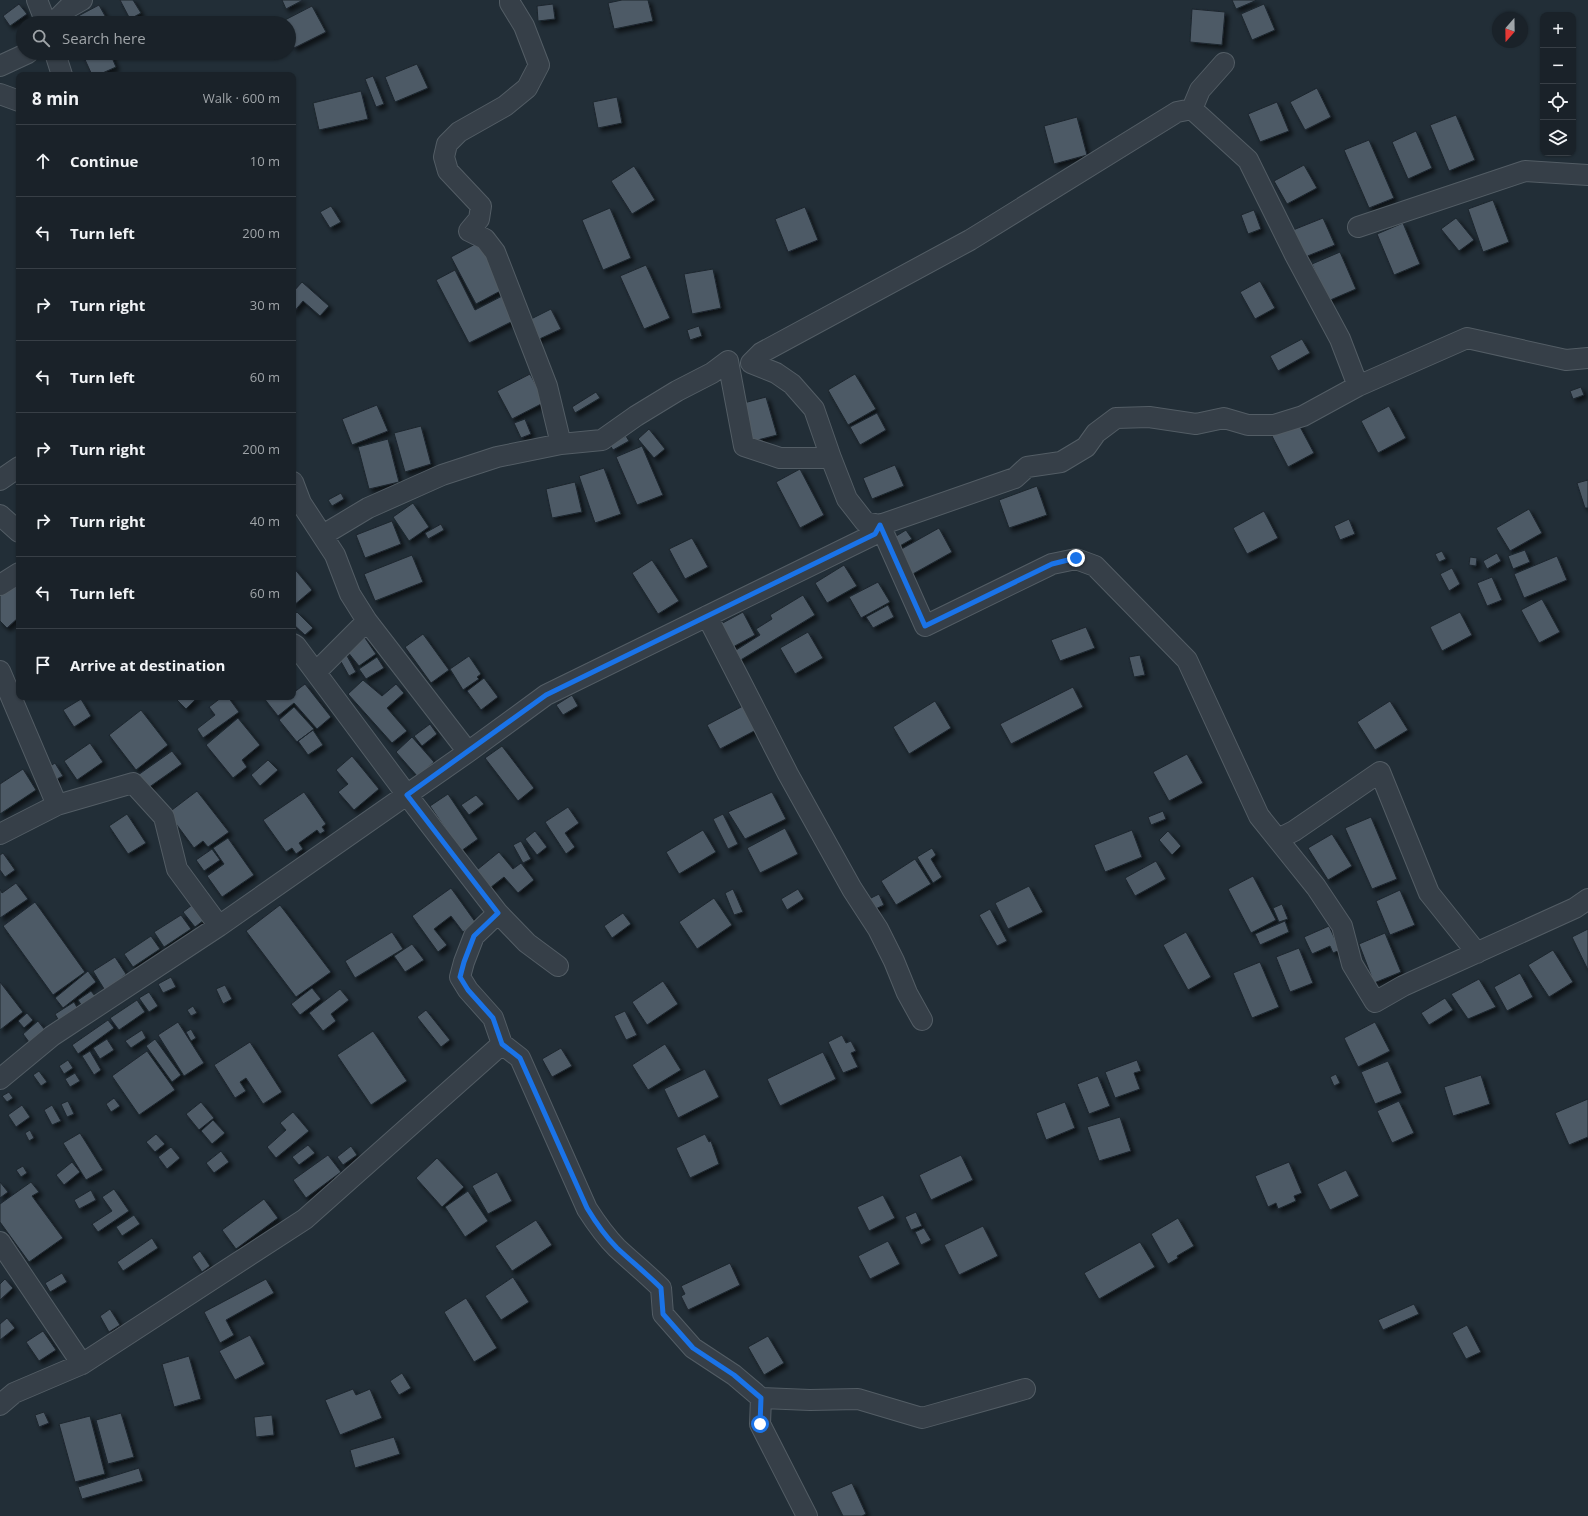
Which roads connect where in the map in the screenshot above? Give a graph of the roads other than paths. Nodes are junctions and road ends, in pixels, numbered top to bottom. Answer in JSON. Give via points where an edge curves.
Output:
{"nodes":[{"id":1,"x":37,"y":0,"type":"edge"},
{"id":2,"x":82,"y":0,"type":"edge"},
{"id":3,"x":510,"y":0,"type":"edge"},
{"id":4,"x":43,"y":16,"type":"edge"},
{"id":5,"x":60,"y":16,"type":"edge"},
{"id":6,"x":16,"y":59,"type":"edge"},
{"id":7,"x":57,"y":60,"type":"edge"},
{"id":8,"x":1224,"y":63,"type":"dead end"},
{"id":9,"x":0,"y":66,"type":"edge"},
{"id":10,"x":61,"y":72,"type":"edge"},
{"id":11,"x":0,"y":94,"type":"edge"},
{"id":12,"x":16,"y":100,"type":"edge"},
{"id":13,"x":1192,"y":109,"type":"junction"},
{"id":14,"x":1588,"y":175,"type":"edge"},
{"id":15,"x":1358,"y":227,"type":"dead end"},
{"id":16,"x":1588,"y":358,"type":"edge"},
{"id":17,"x":1358,"y":386,"type":"junction"},
{"id":18,"x":561,"y":444,"type":"junction"},
{"id":19,"x":831,"y":458,"type":"junction"},
{"id":20,"x":16,"y":469,"type":"edge"},
{"id":21,"x":0,"y":480,"type":"edge"},
{"id":22,"x":296,"y":490,"type":"edge"},
{"id":23,"x":0,"y":515,"type":"edge"},
{"id":24,"x":880,"y":525,"type":"junction"},
{"id":25,"x":16,"y":529,"type":"edge"},
{"id":26,"x":323,"y":536,"type":"junction"},
{"id":27,"x":16,"y":575,"type":"edge"},
{"id":28,"x":0,"y":584,"type":"edge"},
{"id":29,"x":706,"y":616,"type":"junction"},
{"id":30,"x":367,"y":621,"type":"junction"},
{"id":31,"x":296,"y":646,"type":"edge"},
{"id":32,"x":0,"y":672,"type":"edge"},
{"id":33,"x":316,"y":672,"type":"junction"},
{"id":34,"x":468,"y":752,"type":"junction"},
{"id":35,"x":407,"y":795,"type":"junction"},
{"id":36,"x":57,"y":805,"type":"junction"},
{"id":37,"x":0,"y":834,"type":"edge"},
{"id":38,"x":1278,"y":839,"type":"junction"},
{"id":39,"x":1588,"y":899,"type":"edge"},
{"id":40,"x":498,"y":913,"type":"junction"},
{"id":41,"x":219,"y":926,"type":"junction"},
{"id":42,"x":1477,"y":953,"type":"junction"},
{"id":43,"x":558,"y":966,"type":"dead end"},
{"id":44,"x":922,"y":1020,"type":"dead end"},
{"id":45,"x":502,"y":1044,"type":"junction"},
{"id":46,"x":3,"y":1074,"type":"edge"},
{"id":47,"x":0,"y":1242,"type":"edge"},
{"id":48,"x":82,"y":1364,"type":"junction"},
{"id":49,"x":1025,"y":1389,"type":"dead end"},
{"id":50,"x":761,"y":1398,"type":"junction"},
{"id":51,"x":0,"y":1405,"type":"edge"},
{"id":52,"x":807,"y":1516,"type":"edge"}],
"edges":[{"from":1,"to":4,"type":"street"},
{"from":2,"to":5,"type":"street"},
{"from":3,"to":18,"type":"street","via":[[524,26],[539,65],[527,88],[505,106],[459,132],[446,144],[444,158],[448,170],[481,206],[479,219],[469,231],[485,239],[495,252],[547,386]]},
{"from":6,"to":9,"type":"street"},
{"from":7,"to":10,"type":"street"},
{"from":8,"to":13,"type":"street","via":[[1200,90]]},
{"from":11,"to":12,"type":"street"},
{"from":13,"to":17,"type":"street","via":[[1248,160],[1340,339]]},
{"from":13,"to":19,"type":"street","via":[[1177,112],[970,240],[761,353],[751,363],[776,373],[792,384],[814,409]]},
{"from":14,"to":15,"type":"street","via":[[1525,171]]},
{"from":16,"to":17,"type":"street","via":[[1566,360],[1467,338]]},
{"from":17,"to":24,"type":"street","via":[[1303,416],[1274,425],[1248,425],[1224,418],[1196,424],[1149,417],[1116,418],[1096,433],[1086,447],[1061,462],[1027,467],[1015,478]]},
{"from":18,"to":19,"type":"street","via":[[602,440],[636,416],[712,373],[728,361],[744,446],[780,458]]},
{"from":18,"to":26,"type":"street","via":[[497,457],[442,475],[368,508]]},
{"from":19,"to":24,"type":"street","via":[[847,498],[865,522]]},
{"from":20,"to":21,"type":"street"},
{"from":22,"to":26,"type":"street","via":[[301,503]]},
{"from":23,"to":25,"type":"street"},
{"from":24,"to":29,"type":"street","via":[[875,534]]},
{"from":24,"to":38,"type":"street","via":[[925,626],[1052,564],[1076,558],[1095,566],[1187,660],[1259,816]]},
{"from":26,"to":30,"type":"street","via":[[335,555],[350,594]]},
{"from":27,"to":28,"type":"street"},
{"from":29,"to":34,"type":"street","via":[[546,695]]},
{"from":29,"to":44,"type":"street","via":[[792,780],[852,889],[878,929]]},
{"from":30,"to":33,"type":"street"},
{"from":30,"to":34,"type":"street"},
{"from":31,"to":33,"type":"street"},
{"from":32,"to":36,"type":"street"},
{"from":33,"to":35,"type":"street"},
{"from":34,"to":35,"type":"street"},
{"from":35,"to":40,"type":"street"},
{"from":35,"to":41,"type":"street"},
{"from":36,"to":37,"type":"street"},
{"from":36,"to":41,"type":"street","via":[[133,783],[164,817],[177,869]]},
{"from":38,"to":42,"type":"street","via":[[1316,887],[1342,926],[1352,964],[1376,1002],[1404,986]]},
{"from":38,"to":42,"type":"street","via":[[1380,772],[1429,893]]},
{"from":39,"to":42,"type":"street","via":[[1575,908]]},
{"from":40,"to":43,"type":"street","via":[[528,943]]},
{"from":40,"to":45,"type":"street","via":[[474,936],[460,977],[493,1018]]},
{"from":41,"to":46,"type":"street","via":[[52,1036]]},
{"from":45,"to":48,"type":"street","via":[[305,1219]]},
{"from":45,"to":50,"type":"street","via":[[520,1058],[574,1181],[601,1231],[661,1288],[663,1314],[693,1348],[734,1375]]},
{"from":47,"to":48,"type":"street"},
{"from":48,"to":51,"type":"street","via":[[14,1393]]},
{"from":49,"to":50,"type":"street","via":[[922,1418],[858,1399]]},
{"from":50,"to":52,"type":"street","via":[[760,1424]]}]}
